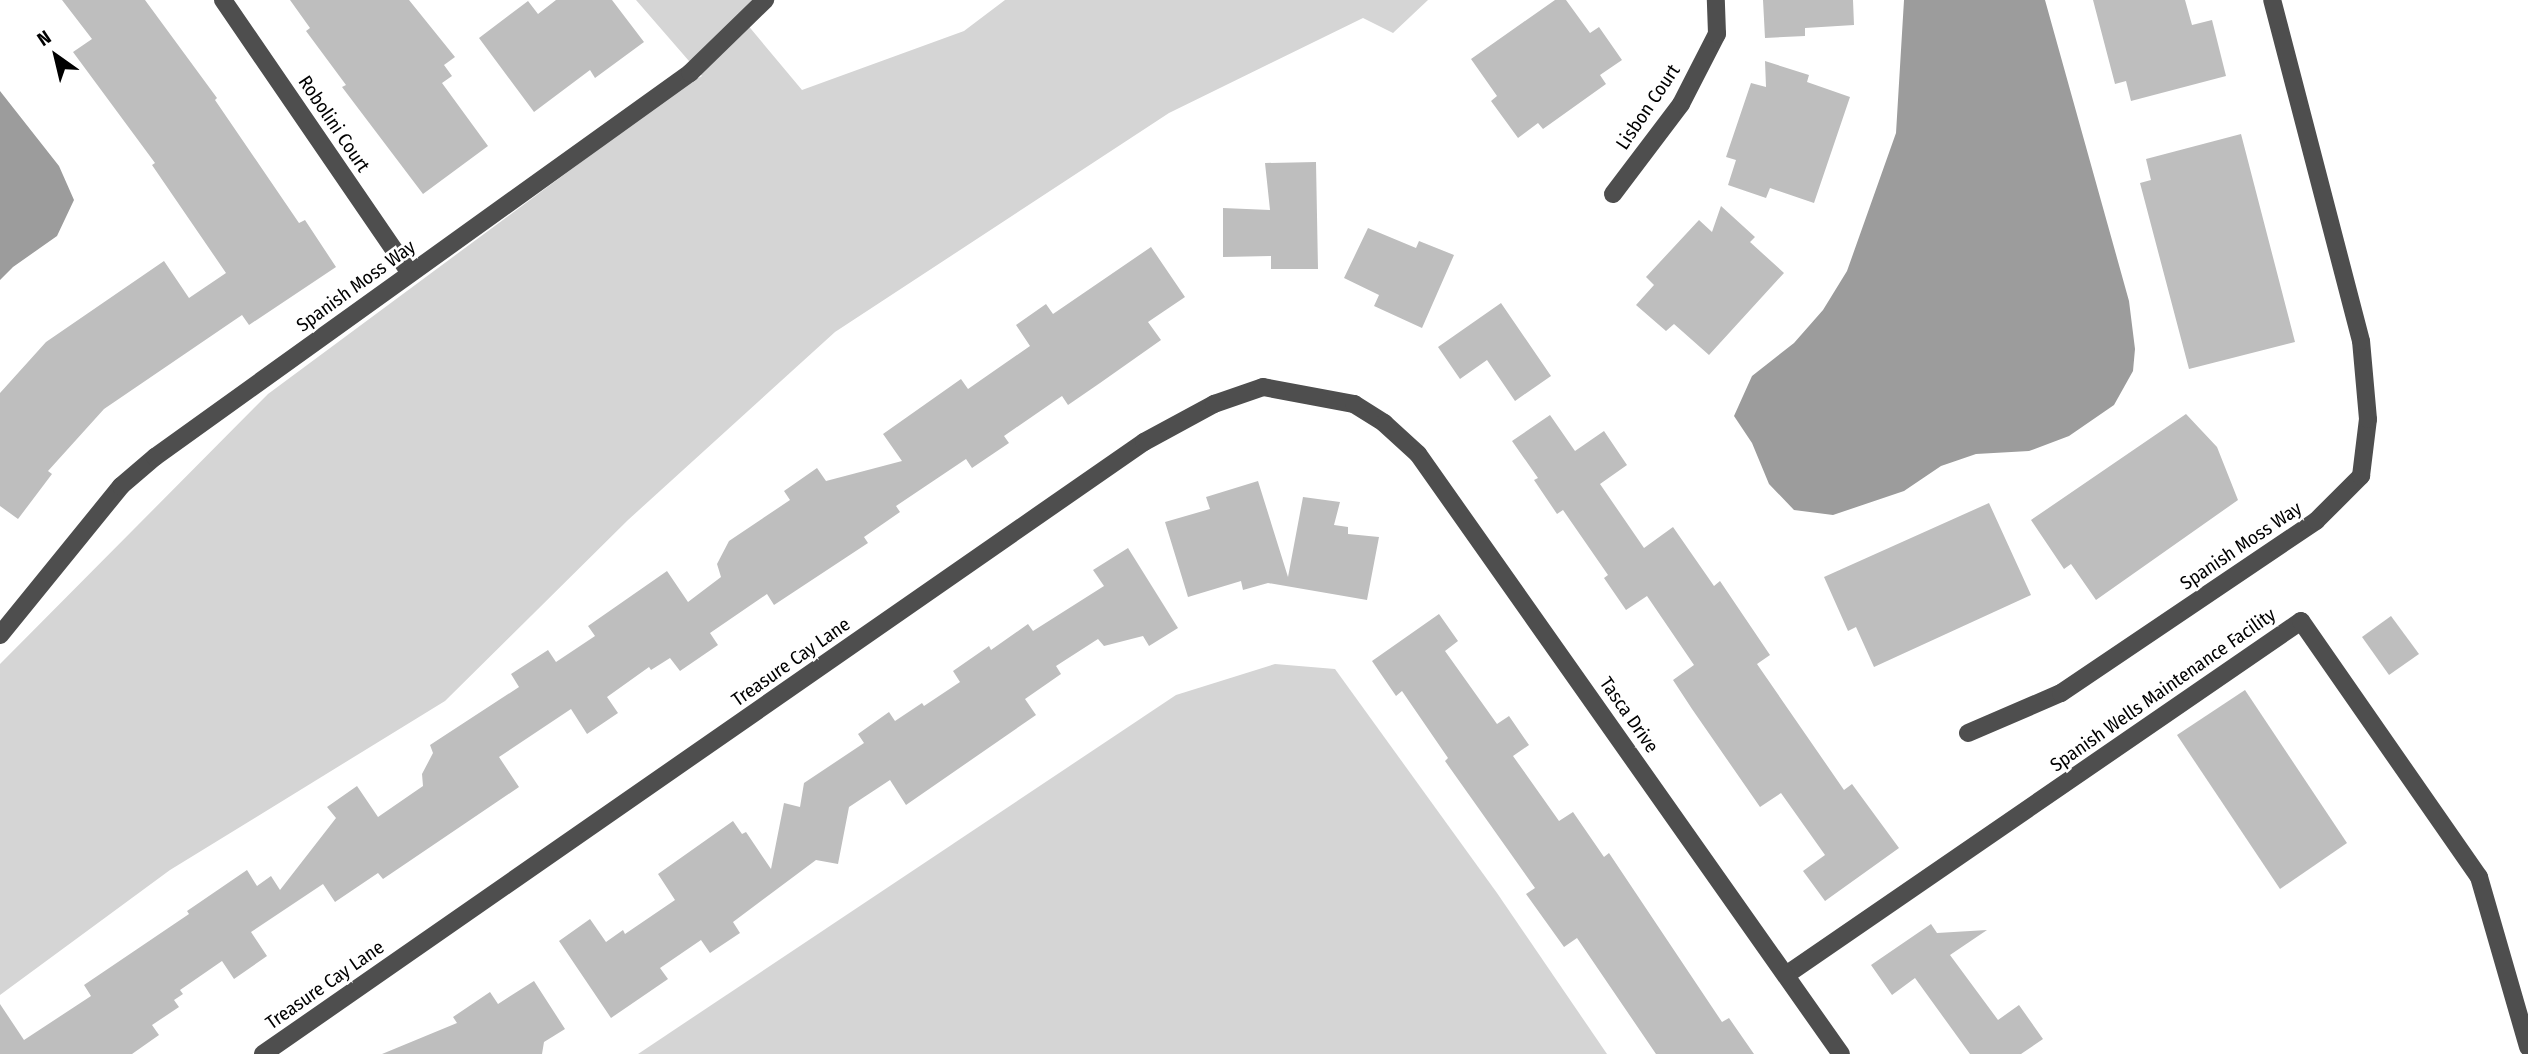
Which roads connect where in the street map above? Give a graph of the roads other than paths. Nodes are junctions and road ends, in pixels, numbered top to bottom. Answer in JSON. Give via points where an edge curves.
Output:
{"nodes":[{"id":1,"x":223,"y":0,"type":"edge"},
{"id":2,"x":765,"y":0,"type":"edge"},
{"id":3,"x":1716,"y":0,"type":"edge"},
{"id":4,"x":2272,"y":0,"type":"edge"},
{"id":5,"x":1613,"y":194,"type":"dead end"},
{"id":6,"x":410,"y":272,"type":"junction"},
{"id":7,"x":1368,"y":413,"type":"joint"},
{"id":8,"x":0,"y":635,"type":"edge"},
{"id":9,"x":1968,"y":733,"type":"dead end"},
{"id":10,"x":1786,"y":975,"type":"junction"},
{"id":11,"x":2528,"y":1047,"type":"edge"},
{"id":12,"x":263,"y":1054,"type":"edge"},
{"id":13,"x":1841,"y":1054,"type":"edge"}],
"edges":[{"from":1,"to":6,"type":"street","name":"Robolini Court"},
{"from":2,"to":6,"type":"street","name":"Spanish Moss Way","via":[[690,73]]},
{"from":3,"to":5,"type":"street","name":"Lisbon Court","via":[[1717,34],[1681,104]]},
{"from":4,"to":9,"type":"street","name":"Spanish Moss Way","via":[[2361,341],[2368,419],[2361,476],[2316,522],[2061,693]]},
{"from":6,"to":8,"type":"street","name":"Spanish Moss Way","via":[[121,486]]},
{"from":7,"to":10,"type":"street","name":"Tasca Drive","via":[[1418,454],[1442,484]]},
{"from":7,"to":12,"type":"street","name":"Treasure Cay Lane","via":[[1354,404],[1264,387],[1214,404],[1144,442]]},
{"from":10,"to":11,"type":"street","name":"Spanish Wells Maintenance Facility","via":[[2301,621],[2479,877]]},
{"from":10,"to":13,"type":"street","name":"Tasca Drive"}]}
